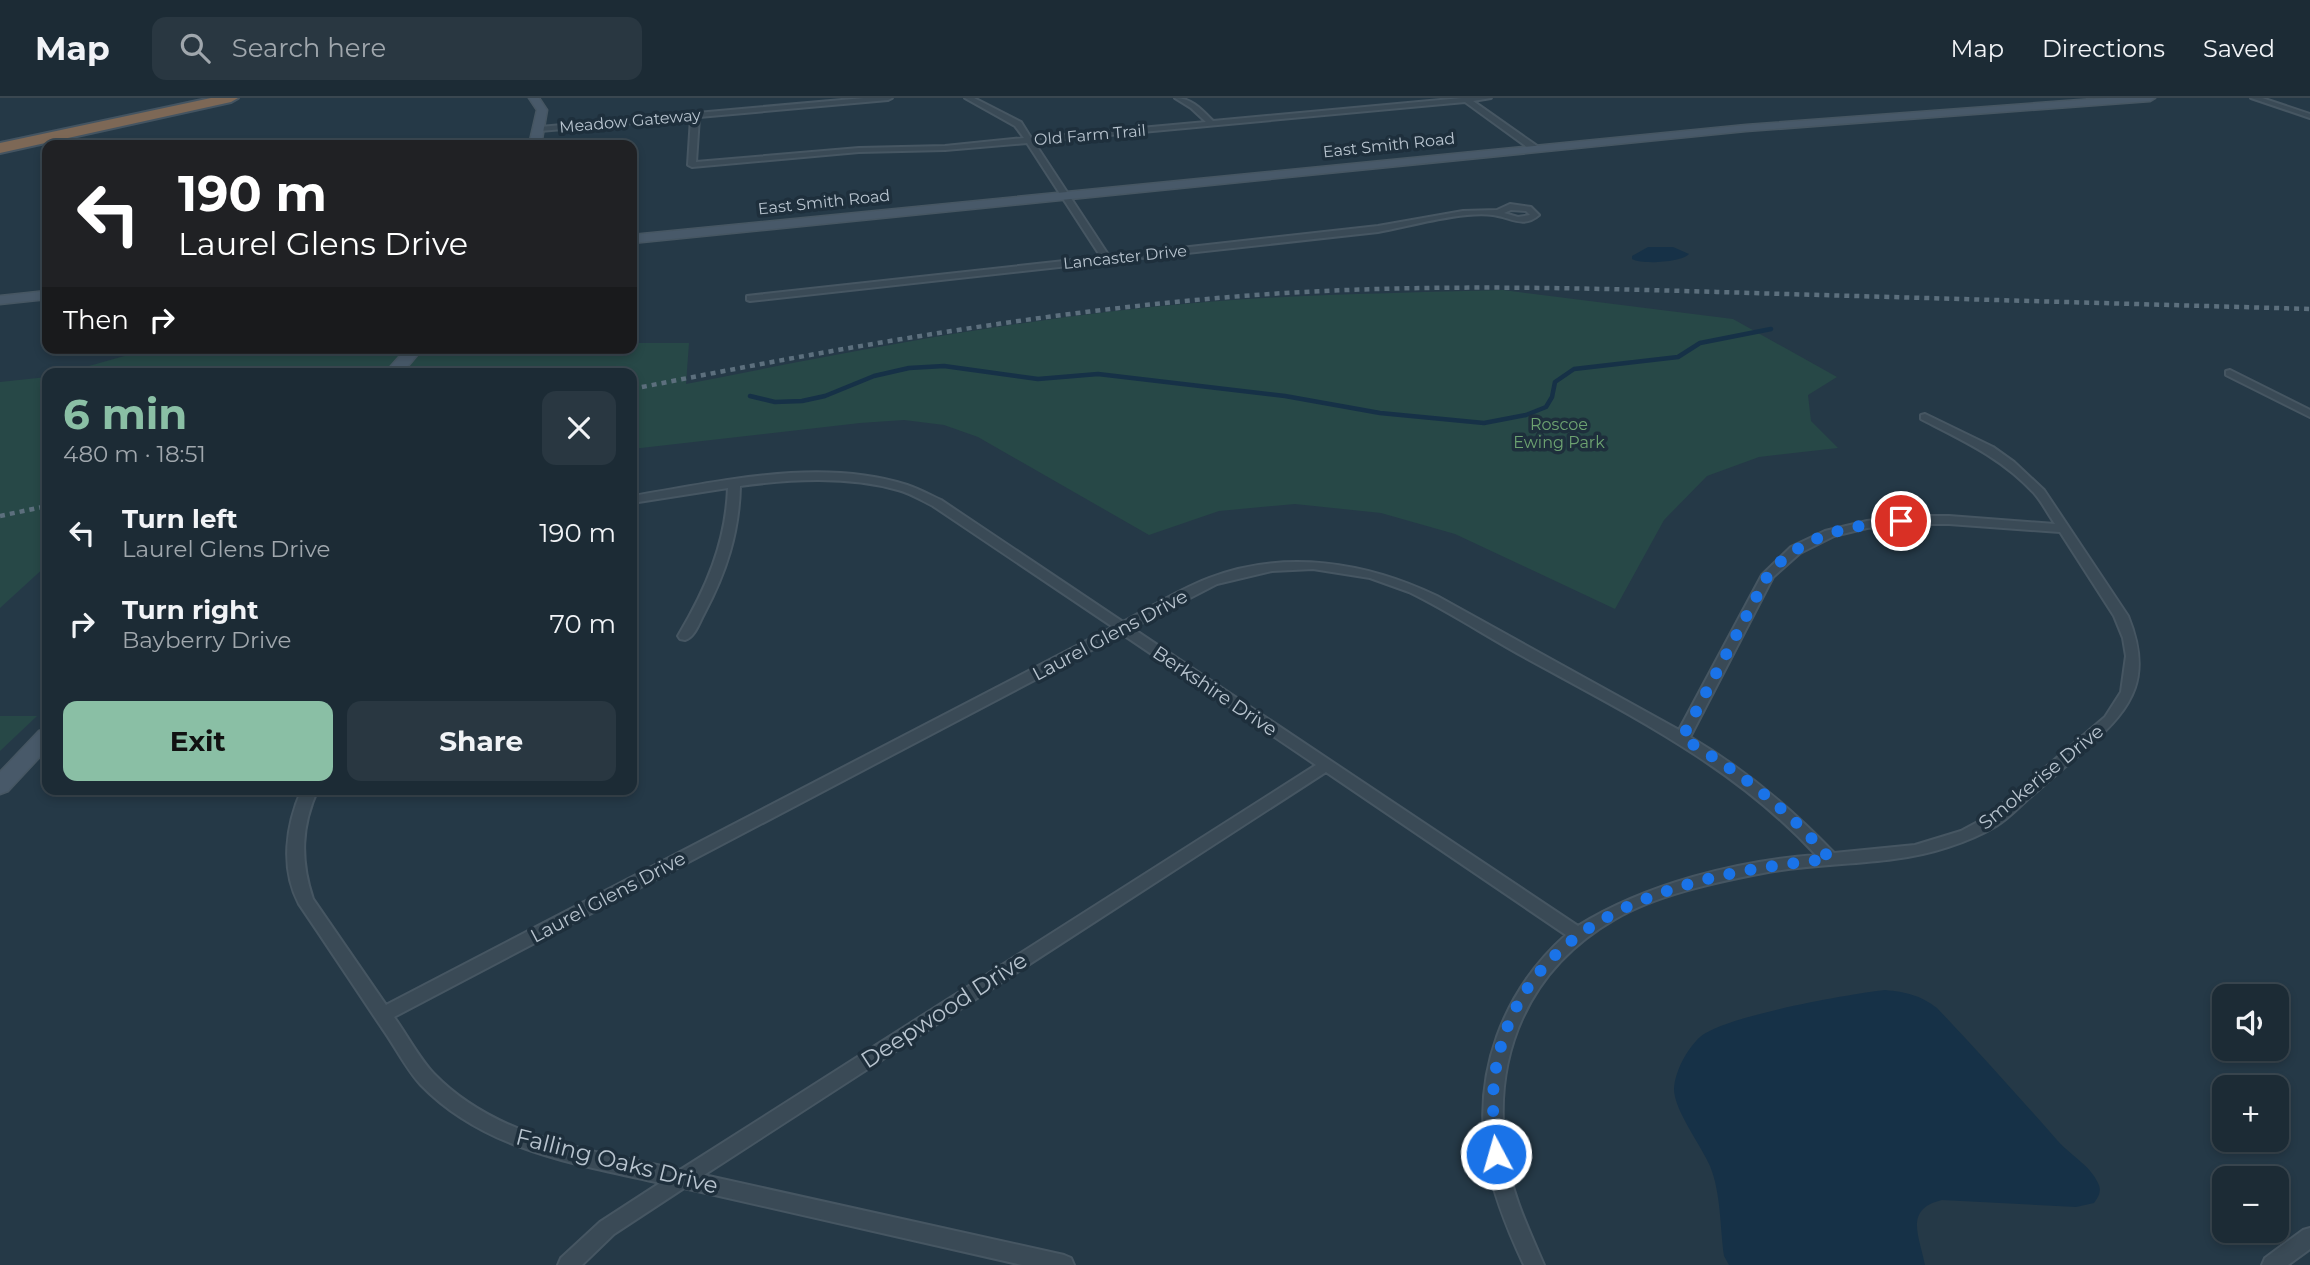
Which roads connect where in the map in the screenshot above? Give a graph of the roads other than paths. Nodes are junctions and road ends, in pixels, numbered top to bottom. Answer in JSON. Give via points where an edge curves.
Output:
{"nodes":[{"id":1,"x":231,"y":98,"type":"edge"},
{"id":2,"x":534,"y":98,"type":"edge"},
{"id":3,"x":758,"y":98,"type":"edge"},
{"id":4,"x":888,"y":98,"type":"edge"},
{"id":5,"x":969,"y":98,"type":"edge"},
{"id":6,"x":1179,"y":98,"type":"edge"},
{"id":7,"x":1487,"y":98,"type":"edge"},
{"id":8,"x":2150,"y":98,"type":"edge"},
{"id":9,"x":2255,"y":98,"type":"edge"},
{"id":10,"x":1466,"y":99,"type":"edge"},
{"id":11,"x":765,"y":109,"type":"junction"},
{"id":12,"x":695,"y":115,"type":"junction"},
{"id":13,"x":2310,"y":116,"type":"edge"},
{"id":14,"x":1212,"y":124,"type":"junction"},
{"id":15,"x":540,"y":129,"type":"junction"},
{"id":16,"x":537,"y":140,"type":"edge"},
{"id":17,"x":1030,"y":140,"type":"junction"},
{"id":18,"x":0,"y":148,"type":"edge"},
{"id":19,"x":1534,"y":148,"type":"junction"},
{"id":20,"x":1066,"y":195,"type":"junction"},
{"id":21,"x":1500,"y":212,"type":"dead end"},
{"id":22,"x":637,"y":238,"type":"edge"},
{"id":23,"x":1107,"y":259,"type":"junction"},
{"id":24,"x":42,"y":296,"type":"edge"},
{"id":25,"x":750,"y":298,"type":"dead end"},
{"id":26,"x":0,"y":300,"type":"edge"},
{"id":27,"x":410,"y":354,"type":"edge"},
{"id":28,"x":398,"y":368,"type":"edge"},
{"id":29,"x":2230,"y":373,"type":"dead end"},
{"id":30,"x":2310,"y":414,"type":"edge"},
{"id":31,"x":1925,"y":417,"type":"dead end"},
{"id":32,"x":734,"y":486,"type":"junction"},
{"id":33,"x":637,"y":498,"type":"edge"},
{"id":34,"x":2066,"y":529,"type":"junction"},
{"id":35,"x":1123,"y":628,"type":"junction"},
{"id":36,"x":685,"y":636,"type":"dead end"},
{"id":37,"x":1682,"y":738,"type":"junction"},
{"id":38,"x":42,"y":741,"type":"edge"},
{"id":39,"x":1326,"y":765,"type":"junction"},
{"id":40,"x":0,"y":786,"type":"edge"},
{"id":41,"x":308,"y":795,"type":"edge"},
{"id":42,"x":1830,"y":859,"type":"junction"},
{"id":43,"x":1578,"y":934,"type":"junction"},
{"id":44,"x":382,"y":1015,"type":"junction"},
{"id":45,"x":682,"y":1179,"type":"junction"},
{"id":46,"x":2310,"y":1237,"type":"edge"},
{"id":47,"x":568,"y":1265,"type":"edge"},
{"id":48,"x":1064,"y":1265,"type":"edge"},
{"id":49,"x":1534,"y":1265,"type":"edge"},
{"id":50,"x":2272,"y":1265,"type":"edge"}],
"edges":[{"from":1,"to":18,"type":"highway"},
{"from":2,"to":15,"type":"street","via":[[542,110]]},
{"from":3,"to":11,"type":"street"},
{"from":4,"to":11,"type":"street","name":"Meadow Gateway"},
{"from":5,"to":17,"type":"street","via":[[1018,124]]},
{"from":6,"to":14,"type":"street"},
{"from":7,"to":10,"type":"street","name":"Old Farm Trail"},
{"from":8,"to":19,"type":"street","name":"East Smith Road"},
{"from":9,"to":13,"type":"street"},
{"from":10,"to":14,"type":"street","name":"Old Farm Trail"},
{"from":10,"to":19,"type":"street"},
{"from":11,"to":12,"type":"street","name":"Meadow Gateway"},
{"from":12,"to":15,"type":"street","name":"Meadow Gateway"},
{"from":12,"to":17,"type":"street","name":"Old Farm Trail","via":[[692,164]]},
{"from":14,"to":17,"type":"street","name":"Old Farm Trail"},
{"from":15,"to":16,"type":"street"},
{"from":17,"to":20,"type":"street"},
{"from":19,"to":20,"type":"street","name":"East Smith Road"},
{"from":20,"to":22,"type":"street","name":"East Smith Road"},
{"from":20,"to":23,"type":"street"},
{"from":21,"to":23,"type":"street","name":"Lancaster Drive"},
{"from":23,"to":25,"type":"street","name":"Lancaster Drive"},
{"from":24,"to":26,"type":"street"},
{"from":27,"to":28,"type":"street"},
{"from":29,"to":30,"type":"street"},
{"from":31,"to":34,"type":"street","name":"Smokerise Drive","via":[[2010,464],[2040,492]]},
{"from":32,"to":33,"type":"street","name":"Berkshire Drive"},
{"from":32,"to":35,"type":"street","name":"Berkshire Drive","via":[[841,476],[911,490]]},
{"from":32,"to":36,"type":"street","via":[[726,551]]},
{"from":34,"to":37,"type":"street","via":[[1901,521],[1849,528],[1810,541],[1768,575]]},
{"from":34,"to":42,"type":"street","name":"Smokerise Drive","via":[[2130,638],[2132,675],[2117,712],[1993,821],[1971,834],[1910,853]]},
{"from":35,"to":37,"type":"street","name":"Laurel Glens Drive","via":[[1232,574],[1300,565],[1350,570],[1410,589]]},
{"from":35,"to":39,"type":"street","name":"Berkshire Drive"},
{"from":35,"to":44,"type":"street","name":"Laurel Glens Drive"},
{"from":37,"to":42,"type":"street","name":"Laurel Glens Drive","via":[[1750,781]]},
{"from":38,"to":40,"type":"street"},
{"from":39,"to":43,"type":"street","name":"Berkshire Drive"},
{"from":39,"to":45,"type":"street","name":"Deepwood Drive"},
{"from":41,"to":44,"type":"street","name":"Falling Oaks Drive","via":[[296,828],[293,855],[297,878],[305,900]]},
{"from":42,"to":43,"type":"street","name":"Smokerise Drive","via":[[1741,871],[1655,895]]},
{"from":43,"to":49,"type":"street","name":"Smokerise Drive","via":[[1553,955],[1514,1009],[1494,1076],[1496,1154],[1507,1198]]},
{"from":44,"to":45,"type":"street","name":"Falling Oaks Drive","via":[[426,1078],[480,1121],[550,1149]]},
{"from":45,"to":47,"type":"street","name":"Deepwood Drive","via":[[607,1228]]},
{"from":45,"to":48,"type":"street","name":"Falling Oaks Drive"},
{"from":46,"to":50,"type":"street"}]}
